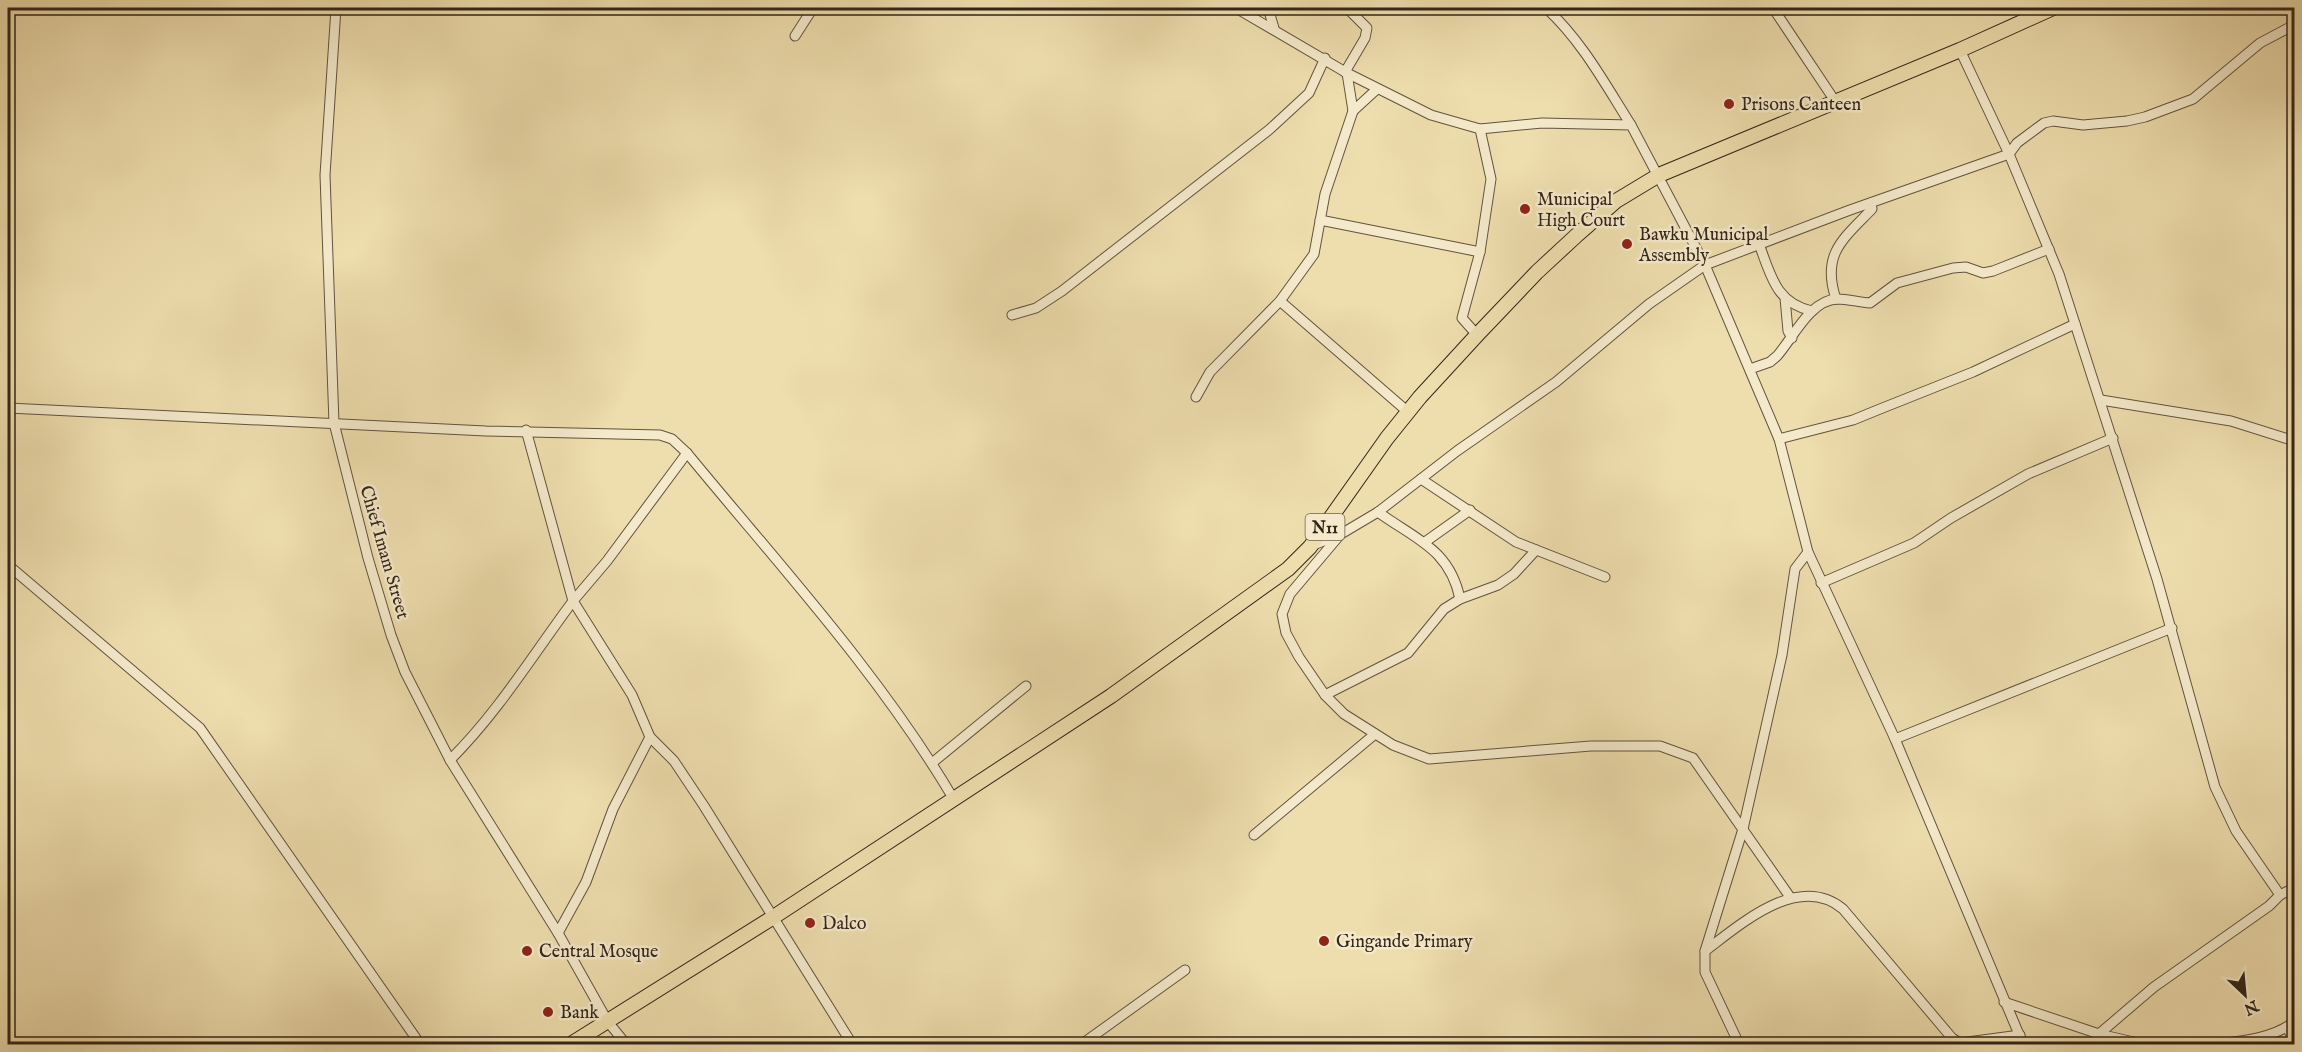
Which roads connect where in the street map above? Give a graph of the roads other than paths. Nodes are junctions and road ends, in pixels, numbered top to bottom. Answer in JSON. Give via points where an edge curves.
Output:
{"nodes":[{"id":1,"x":336,"y":8,"type":"edge"},
{"id":2,"x":813,"y":8,"type":"edge"},
{"id":3,"x":1236,"y":8,"type":"edge"},
{"id":4,"x":1268,"y":8,"type":"edge"},
{"id":5,"x":1347,"y":8,"type":"edge"},
{"id":6,"x":1546,"y":8,"type":"edge"},
{"id":7,"x":1773,"y":8,"type":"edge"},
{"id":8,"x":2053,"y":8,"type":"edge"},
{"id":9,"x":2295,"y":25,"type":"edge"},
{"id":10,"x":1274,"y":28,"type":"junction"},
{"id":11,"x":795,"y":36,"type":"dead end"},
{"id":12,"x":1960,"y":50,"type":"junction"},
{"id":13,"x":1324,"y":58,"type":"junction"},
{"id":14,"x":1346,"y":72,"type":"junction"},
{"id":15,"x":1377,"y":89,"type":"junction"},
{"id":16,"x":1834,"y":101,"type":"junction"},
{"id":17,"x":1353,"y":111,"type":"junction"},
{"id":18,"x":1631,"y":125,"type":"junction"},
{"id":19,"x":1480,"y":129,"type":"junction"},
{"id":20,"x":2009,"y":154,"type":"junction"},
{"id":21,"x":1659,"y":175,"type":"junction"},
{"id":22,"x":1871,"y":202,"type":"junction"},
{"id":23,"x":1320,"y":220,"type":"junction"},
{"id":24,"x":1759,"y":244,"type":"junction"},
{"id":25,"x":2049,"y":249,"type":"junction"},
{"id":26,"x":1480,"y":252,"type":"junction"},
{"id":27,"x":1705,"y":266,"type":"junction"},
{"id":28,"x":1785,"y":298,"type":"junction"},
{"id":29,"x":1836,"y":299,"type":"junction"},
{"id":30,"x":1280,"y":301,"type":"junction"},
{"id":31,"x":1812,"y":311,"type":"junction"},
{"id":32,"x":1012,"y":315,"type":"dead end"},
{"id":33,"x":2075,"y":324,"type":"junction"},
{"id":34,"x":1477,"y":335,"type":"junction"},
{"id":35,"x":1792,"y":338,"type":"junction"},
{"id":36,"x":1750,"y":369,"type":"junction"},
{"id":37,"x":1196,"y":397,"type":"dead end"},
{"id":38,"x":2101,"y":400,"type":"junction"},
{"id":39,"x":8,"y":408,"type":"edge"},
{"id":40,"x":1407,"y":412,"type":"junction"},
{"id":41,"x":333,"y":423,"type":"junction"},
{"id":42,"x":526,"y":430,"type":"junction"},
{"id":43,"x":2113,"y":438,"type":"junction"},
{"id":44,"x":1779,"y":440,"type":"junction"},
{"id":45,"x":2295,"y":441,"type":"edge"},
{"id":46,"x":687,"y":453,"type":"junction"},
{"id":47,"x":1421,"y":479,"type":"junction"},
{"id":48,"x":1470,"y":510,"type":"junction"},
{"id":49,"x":1378,"y":512,"type":"junction"},
{"id":50,"x":1341,"y":534,"type":"junction"},
{"id":51,"x":1425,"y":542,"type":"junction"},
{"id":52,"x":1310,"y":547,"type":"junction"},
{"id":53,"x":1536,"y":550,"type":"junction"},
{"id":54,"x":1808,"y":552,"type":"junction"},
{"id":55,"x":8,"y":565,"type":"edge"},
{"id":56,"x":1605,"y":577,"type":"dead end"},
{"id":57,"x":1821,"y":583,"type":"junction"},
{"id":58,"x":1461,"y":599,"type":"junction"},
{"id":59,"x":573,"y":601,"type":"junction"},
{"id":60,"x":2172,"y":628,"type":"junction"},
{"id":61,"x":1026,"y":686,"type":"dead end"},
{"id":62,"x":1325,"y":695,"type":"junction"},
{"id":63,"x":1375,"y":734,"type":"junction"},
{"id":64,"x":650,"y":737,"type":"junction"},
{"id":65,"x":1895,"y":739,"type":"junction"},
{"id":66,"x":450,"y":760,"type":"junction"},
{"id":67,"x":932,"y":763,"type":"junction"},
{"id":68,"x":952,"y":798,"type":"junction"},
{"id":69,"x":1743,"y":829,"type":"junction"},
{"id":70,"x":1254,"y":836,"type":"dead end"},
{"id":71,"x":2295,"y":888,"type":"edge"},
{"id":72,"x":2280,"y":895,"type":"junction"},
{"id":73,"x":1790,"y":897,"type":"junction"},
{"id":74,"x":772,"y":918,"type":"junction"},
{"id":75,"x":558,"y":933,"type":"junction"},
{"id":76,"x":1706,"y":951,"type":"junction"},
{"id":77,"x":1185,"y":970,"type":"dead end"},
{"id":78,"x":2004,"y":1002,"type":"junction"},
{"id":79,"x":608,"y":1022,"type":"junction"},
{"id":80,"x":2291,"y":1025,"type":"edge"},
{"id":81,"x":2099,"y":1034,"type":"junction"},
{"id":82,"x":2295,"y":1039,"type":"edge"},
{"id":83,"x":2021,"y":1040,"type":"edge"},
{"id":84,"x":420,"y":1044,"type":"edge"},
{"id":85,"x":571,"y":1044,"type":"edge"},
{"id":86,"x":626,"y":1044,"type":"edge"},
{"id":87,"x":852,"y":1044,"type":"edge"},
{"id":88,"x":1082,"y":1044,"type":"edge"},
{"id":89,"x":1739,"y":1044,"type":"edge"},
{"id":90,"x":2142,"y":1044,"type":"edge"},
{"id":91,"x":2218,"y":1044,"type":"edge"}],
"edges":[{"from":1,"to":41,"type":"street","name":"Chief Imam Street","via":[[325,175]]},
{"from":2,"to":11,"type":"street"},
{"from":3,"to":10,"type":"street"},
{"from":4,"to":10,"type":"street"},
{"from":5,"to":14,"type":"street","via":[[1367,27]]},
{"from":6,"to":18,"type":"street","via":[[1566,26],[1591,60]]},
{"from":7,"to":16,"type":"street"},
{"from":8,"to":12,"type":"highway","number":"N11"},
{"from":9,"to":20,"type":"street","via":[[2260,43],[2193,99],[2127,121],[2044,123]]},
{"from":10,"to":13,"type":"street"},
{"from":12,"to":16,"type":"highway","number":"N11"},
{"from":12,"to":20,"type":"street"},
{"from":13,"to":14,"type":"street"},
{"from":13,"to":32,"type":"street","via":[[1309,93],[1270,129],[1062,291],[1036,308]]},
{"from":14,"to":15,"type":"street"},
{"from":14,"to":17,"type":"street"},
{"from":15,"to":17,"type":"street"},
{"from":15,"to":19,"type":"street","via":[[1431,115]]},
{"from":16,"to":21,"type":"highway","number":"N11"},
{"from":17,"to":23,"type":"street"},
{"from":18,"to":19,"type":"street","via":[[1542,123]]},
{"from":18,"to":21,"type":"street"},
{"from":19,"to":26,"type":"street","via":[[1491,179]]},
{"from":20,"to":22,"type":"street"},
{"from":20,"to":25,"type":"street"},
{"from":21,"to":27,"type":"street"},
{"from":21,"to":34,"type":"highway","number":"N11","via":[[1616,201],[1577,235]]},
{"from":22,"to":24,"type":"street"},
{"from":22,"to":29,"type":"street","via":[[1872,209],[1833,253],[1830,275]]},
{"from":23,"to":26,"type":"street"},
{"from":23,"to":30,"type":"street","via":[[1314,254]]},
{"from":24,"to":27,"type":"street"},
{"from":24,"to":28,"type":"street"},
{"from":25,"to":29,"type":"street","via":[[1993,271],[1953,268],[1897,283],[1870,303]]},
{"from":25,"to":33,"type":"street"},
{"from":26,"to":34,"type":"street","via":[[1462,318]]},
{"from":27,"to":36,"type":"street"},
{"from":27,"to":47,"type":"street","via":[[1649,304],[1556,382]]},
{"from":28,"to":31,"type":"street"},
{"from":28,"to":35,"type":"street"},
{"from":29,"to":31,"type":"street","via":[[1823,302]]},
{"from":30,"to":37,"type":"street","via":[[1210,372]]},
{"from":30,"to":40,"type":"street"},
{"from":31,"to":35,"type":"street"},
{"from":33,"to":38,"type":"street"},
{"from":33,"to":44,"type":"street","via":[[1880,410]]},
{"from":34,"to":40,"type":"highway","number":"N11"},
{"from":35,"to":36,"type":"street","via":[[1770,362]]},
{"from":36,"to":44,"type":"street"},
{"from":38,"to":43,"type":"street"},
{"from":38,"to":45,"type":"street","via":[[2231,421]]},
{"from":39,"to":41,"type":"street"},
{"from":40,"to":52,"type":"highway","number":"N11"},
{"from":41,"to":42,"type":"street"},
{"from":41,"to":66,"type":"street","name":"Chief Imam Street","via":[[391,635],[405,672]]},
{"from":42,"to":46,"type":"street","via":[[660,435],[672,439]]},
{"from":42,"to":59,"type":"street"},
{"from":43,"to":57,"type":"street","via":[[2028,474],[1914,543]]},
{"from":43,"to":60,"type":"street"},
{"from":44,"to":54,"type":"street"},
{"from":46,"to":59,"type":"street"},
{"from":46,"to":67,"type":"street","via":[[855,657]]},
{"from":47,"to":48,"type":"street"},
{"from":47,"to":49,"type":"street"},
{"from":48,"to":51,"type":"street"},
{"from":48,"to":53,"type":"street","via":[[1501,534]]},
{"from":49,"to":50,"type":"street"},
{"from":49,"to":51,"type":"street"},
{"from":50,"to":52,"type":"street"},
{"from":50,"to":62,"type":"street","via":[[1290,594],[1282,614],[1286,633]]},
{"from":51,"to":58,"type":"street","via":[[1448,565]]},
{"from":52,"to":68,"type":"highway","number":"N11","via":[[1288,569],[1112,696]]},
{"from":53,"to":56,"type":"street"},
{"from":53,"to":58,"type":"street","via":[[1498,585]]},
{"from":54,"to":57,"type":"street"},
{"from":54,"to":69,"type":"street","via":[[1795,569],[1782,655]]},
{"from":55,"to":84,"type":"street","via":[[200,728]]},
{"from":57,"to":65,"type":"street"},
{"from":58,"to":62,"type":"street","via":[[1444,609],[1408,653]]},
{"from":59,"to":64,"type":"street","via":[[627,687]]},
{"from":59,"to":66,"type":"street","via":[[504,700]]},
{"from":60,"to":65,"type":"street"},
{"from":60,"to":72,"type":"street","via":[[2215,787],[2236,831]]},
{"from":61,"to":67,"type":"street"},
{"from":62,"to":63,"type":"street","via":[[1344,714]]},
{"from":63,"to":69,"type":"street","via":[[1429,759],[1592,746],[1660,746],[1693,758]]},
{"from":63,"to":70,"type":"street"},
{"from":64,"to":74,"type":"street","via":[[674,761]]},
{"from":64,"to":75,"type":"street","via":[[613,809],[586,882]]},
{"from":65,"to":78,"type":"street"},
{"from":66,"to":75,"type":"street","name":"Chief Imam Street"},
{"from":67,"to":68,"type":"street"},
{"from":68,"to":74,"type":"highway","number":"N11"},
{"from":69,"to":73,"type":"street"},
{"from":69,"to":76,"type":"street"},
{"from":71,"to":72,"type":"street"},
{"from":72,"to":81,"type":"street","via":[[2154,987]]},
{"from":73,"to":76,"type":"street","via":[[1753,916]]},
{"from":73,"to":83,"type":"street","via":[[1824,897],[1843,909],[1960,1043]]},
{"from":74,"to":79,"type":"highway","number":"N11"},
{"from":74,"to":87,"type":"street"},
{"from":75,"to":79,"type":"street","name":"Chief Imam Street"},
{"from":76,"to":89,"type":"street","via":[[1705,972]]},
{"from":77,"to":88,"type":"street"},
{"from":78,"to":81,"type":"street"},
{"from":78,"to":83,"type":"street"},
{"from":79,"to":85,"type":"highway","number":"N11"},
{"from":79,"to":86,"type":"street","name":"Chief Imam Street"},
{"from":80,"to":82,"type":"street"},
{"from":80,"to":91,"type":"street","via":[[2249,1041]]},
{"from":81,"to":90,"type":"street"}]}
